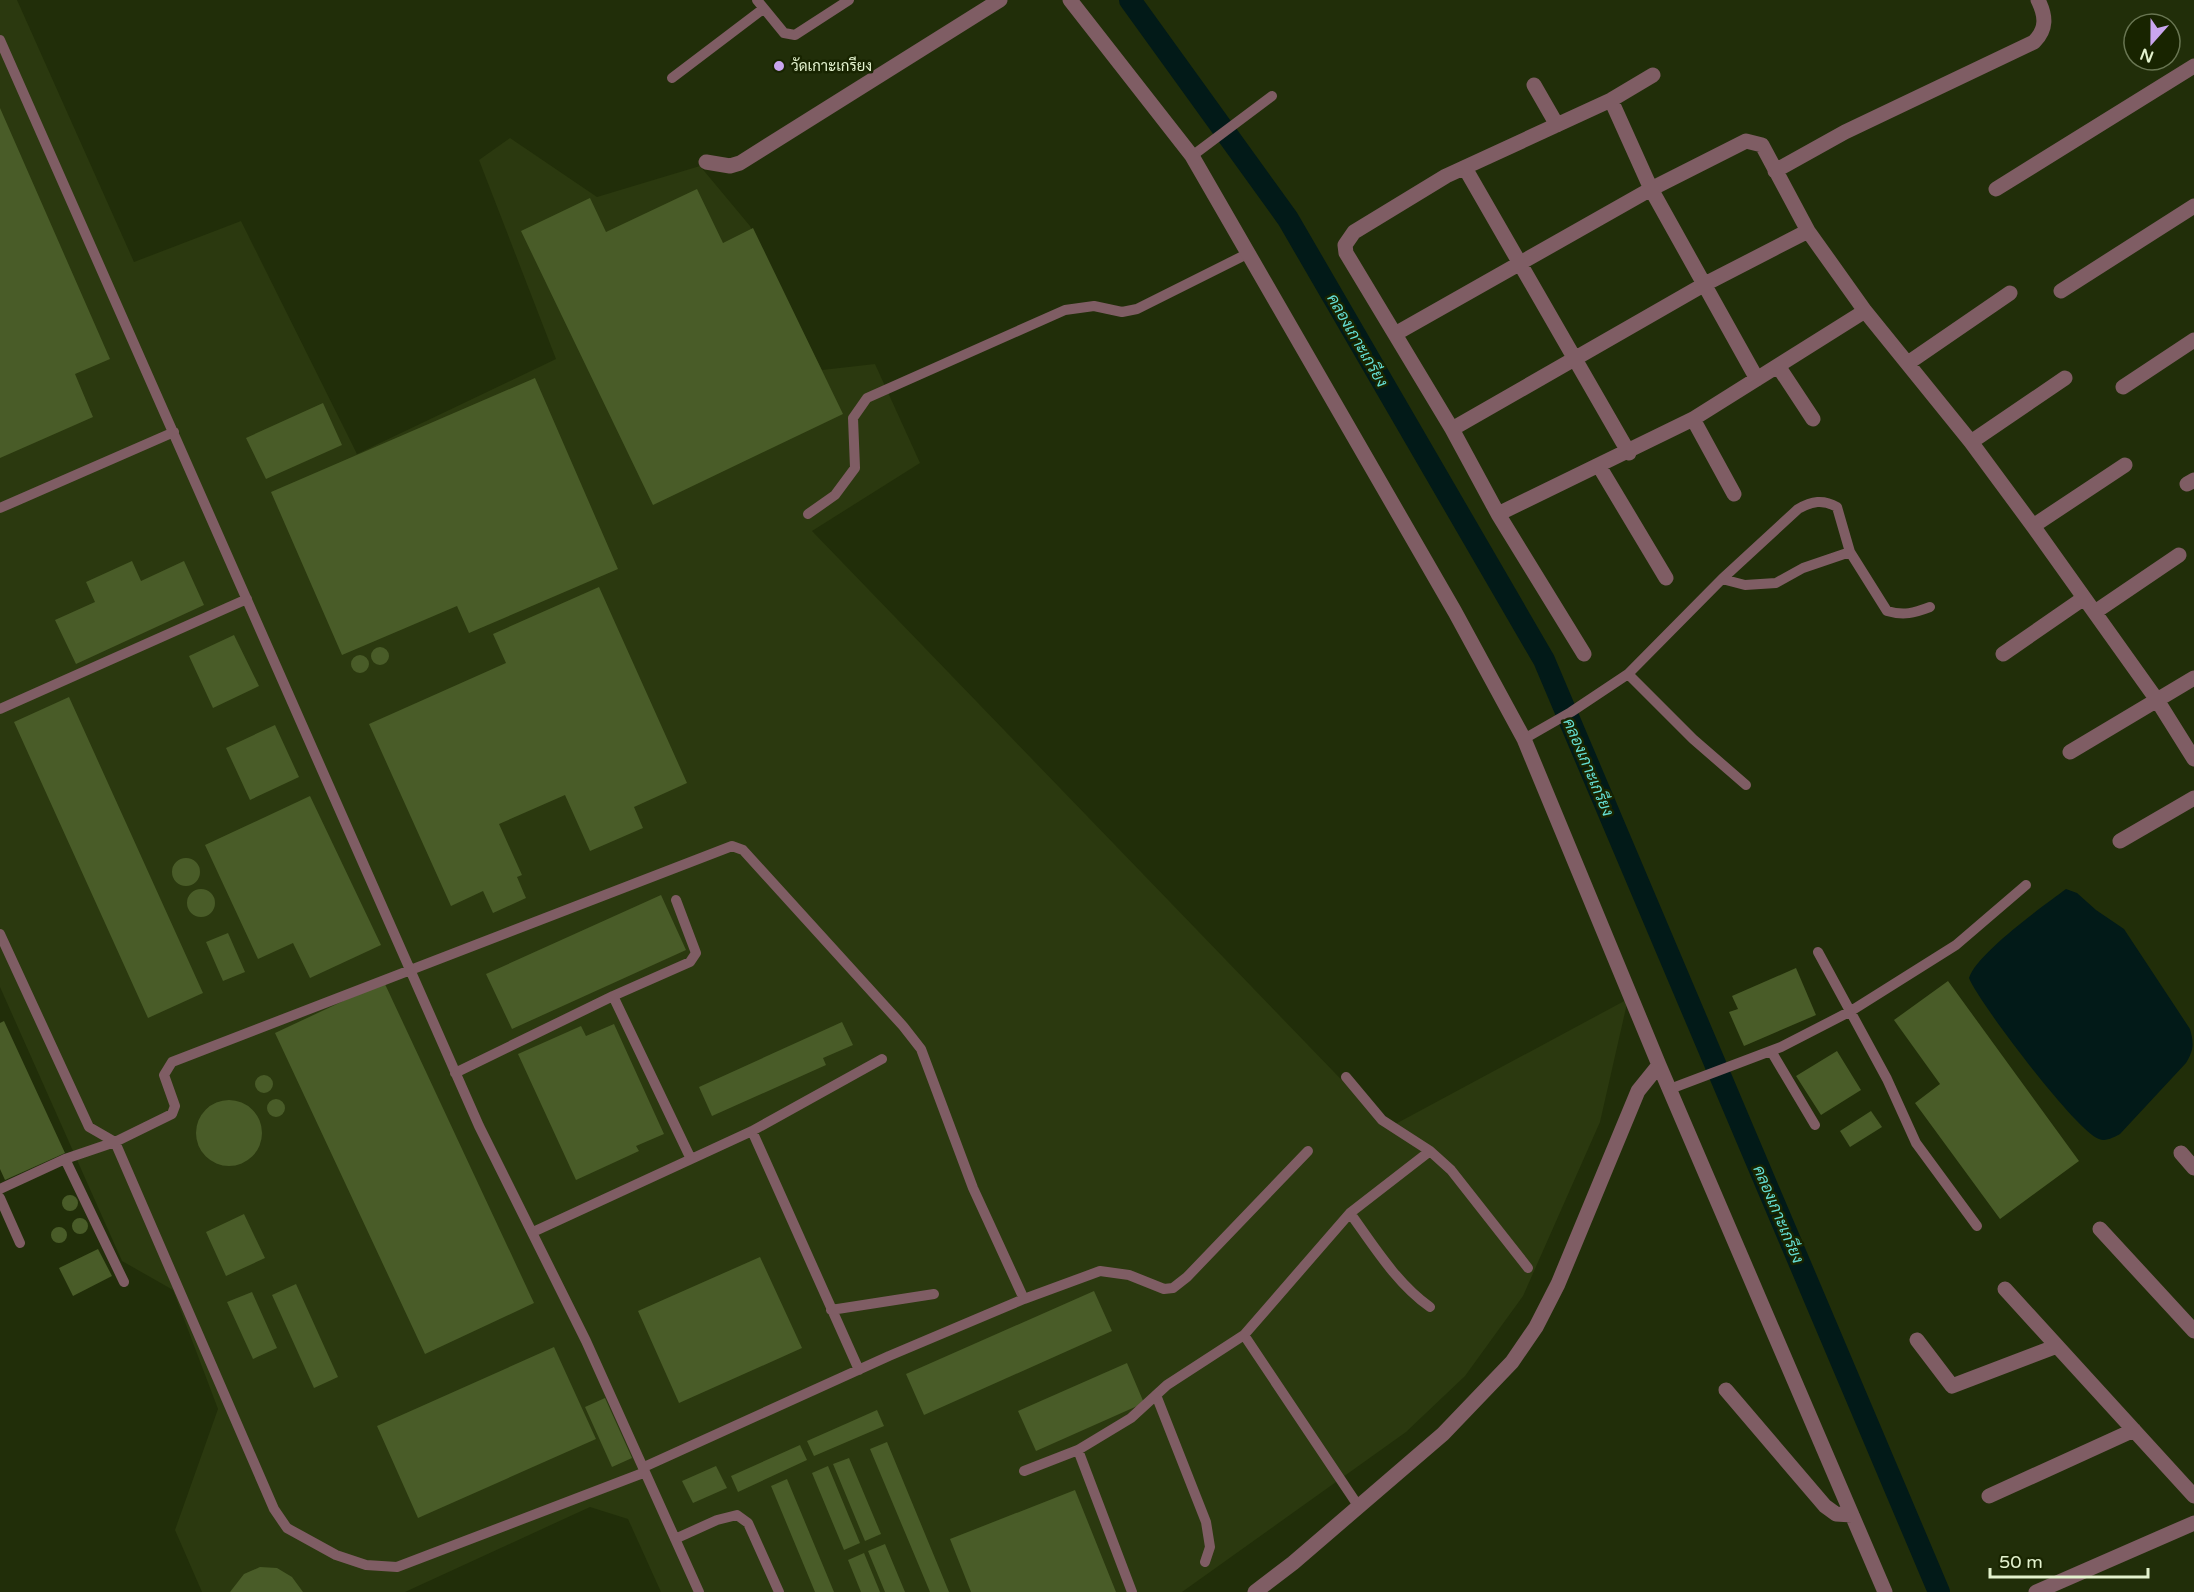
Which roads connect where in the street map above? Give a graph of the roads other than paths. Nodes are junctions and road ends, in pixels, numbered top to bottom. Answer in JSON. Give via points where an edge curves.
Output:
{"nodes":[{"id":1,"x":849,"y":0,"type":"edge"},
{"id":2,"x":1000,"y":0,"type":"edge"},
{"id":3,"x":1070,"y":0,"type":"edge"},
{"id":4,"x":2038,"y":0,"type":"edge"},
{"id":5,"x":760,"y":4,"type":"edge"},
{"id":6,"x":0,"y":40,"type":"edge"},
{"id":7,"x":2194,"y":66,"type":"edge"},
{"id":8,"x":1653,"y":75,"type":"dead end"},
{"id":9,"x":672,"y":78,"type":"dead end"},
{"id":10,"x":1534,"y":85,"type":"dead end"},
{"id":11,"x":1272,"y":96,"type":"dead end"},
{"id":12,"x":1611,"y":100,"type":"junction"},
{"id":13,"x":1557,"y":125,"type":"junction"},
{"id":14,"x":1192,"y":156,"type":"junction"},
{"id":15,"x":706,"y":162,"type":"dead end"},
{"id":16,"x":1465,"y":168,"type":"junction"},
{"id":17,"x":1775,"y":171,"type":"junction"},
{"id":18,"x":1651,"y":189,"type":"junction"},
{"id":19,"x":1996,"y":189,"type":"dead end"},
{"id":20,"x":2194,"y":206,"type":"edge"},
{"id":21,"x":1808,"y":231,"type":"junction"},
{"id":22,"x":1247,"y":254,"type":"junction"},
{"id":23,"x":1520,"y":264,"type":"junction"},
{"id":24,"x":1705,"y":284,"type":"junction"},
{"id":25,"x":2061,"y":291,"type":"dead end"},
{"id":26,"x":2010,"y":293,"type":"dead end"},
{"id":27,"x":1865,"y":310,"type":"junction"},
{"id":28,"x":1395,"y":334,"type":"junction"},
{"id":29,"x":2194,"y":340,"type":"edge"},
{"id":30,"x":1577,"y":359,"type":"junction"},
{"id":31,"x":1908,"y":363,"type":"junction"},
{"id":32,"x":1778,"y":366,"type":"junction"},
{"id":33,"x":2065,"y":378,"type":"dead end"},
{"id":34,"x":1757,"y":379,"type":"junction"},
{"id":35,"x":2122,"y":387,"type":"dead end"},
{"id":36,"x":1693,"y":419,"type":"junction"},
{"id":37,"x":1813,"y":419,"type":"dead end"},
{"id":38,"x":1452,"y":429,"type":"junction"},
{"id":39,"x":174,"y":432,"type":"junction"},
{"id":40,"x":1971,"y":442,"type":"junction"},
{"id":41,"x":1629,"y":453,"type":"junction"},
{"id":42,"x":2125,"y":465,"type":"dead end"},
{"id":43,"x":1599,"y":466,"type":"junction"},
{"id":44,"x":1734,"y":494,"type":"dead end"},
{"id":45,"x":0,"y":508,"type":"edge"},
{"id":46,"x":808,"y":514,"type":"dead end"},
{"id":47,"x":1498,"y":514,"type":"junction"},
{"id":48,"x":2033,"y":526,"type":"junction"},
{"id":49,"x":1850,"y":552,"type":"junction"},
{"id":50,"x":2179,"y":555,"type":"dead end"},
{"id":51,"x":1666,"y":578,"type":"dead end"},
{"id":52,"x":1722,"y":579,"type":"junction"},
{"id":53,"x":2084,"y":598,"type":"junction"},
{"id":54,"x":247,"y":599,"type":"junction"},
{"id":55,"x":1930,"y":607,"type":"dead end"},
{"id":56,"x":2095,"y":612,"type":"junction"},
{"id":57,"x":1584,"y":654,"type":"dead end"},
{"id":58,"x":2003,"y":654,"type":"dead end"},
{"id":59,"x":1629,"y":674,"type":"junction"},
{"id":60,"x":2194,"y":678,"type":"edge"},
{"id":61,"x":2157,"y":700,"type":"junction"},
{"id":62,"x":0,"y":709,"type":"edge"},
{"id":63,"x":1524,"y":739,"type":"junction"},
{"id":64,"x":2070,"y":752,"type":"dead end"},
{"id":65,"x":2194,"y":759,"type":"edge"},
{"id":66,"x":1746,"y":785,"type":"dead end"},
{"id":67,"x":2194,"y":798,"type":"edge"},
{"id":68,"x":2120,"y":841,"type":"dead end"},
{"id":69,"x":2026,"y":885,"type":"dead end"},
{"id":70,"x":676,"y":900,"type":"dead end"},
{"id":71,"x":0,"y":933,"type":"edge"},
{"id":72,"x":1818,"y":952,"type":"dead end"},
{"id":73,"x":409,"y":969,"type":"junction"},
{"id":74,"x":613,"y":996,"type":"junction"},
{"id":75,"x":1851,"y":1011,"type":"junction"},
{"id":76,"x":1771,"y":1051,"type":"junction"},
{"id":77,"x":882,"y":1059,"type":"dead end"},
{"id":78,"x":1659,"y":1065,"type":"junction"},
{"id":79,"x":455,"y":1073,"type":"junction"},
{"id":80,"x":1346,"y":1077,"type":"dead end"},
{"id":81,"x":1670,"y":1089,"type":"junction"},
{"id":82,"x":1815,"y":1125,"type":"dead end"},
{"id":83,"x":752,"y":1131,"type":"junction"},
{"id":84,"x":114,"y":1142,"type":"junction"},
{"id":85,"x":1430,"y":1150,"type":"junction"},
{"id":86,"x":1308,"y":1151,"type":"dead end"},
{"id":87,"x":2181,"y":1153,"type":"dead end"},
{"id":88,"x":690,"y":1158,"type":"junction"},
{"id":89,"x":65,"y":1159,"type":"junction"},
{"id":90,"x":2194,"y":1168,"type":"edge"},
{"id":91,"x":0,"y":1189,"type":"edge"},
{"id":92,"x":0,"y":1198,"type":"edge"},
{"id":93,"x":1350,"y":1213,"type":"junction"},
{"id":94,"x":1977,"y":1226,"type":"dead end"},
{"id":95,"x":2100,"y":1228,"type":"dead end"},
{"id":96,"x":533,"y":1232,"type":"junction"},
{"id":97,"x":20,"y":1244,"type":"dead end"},
{"id":98,"x":1528,"y":1268,"type":"dead end"},
{"id":99,"x":124,"y":1282,"type":"dead end"},
{"id":100,"x":2005,"y":1288,"type":"dead end"},
{"id":101,"x":934,"y":1294,"type":"dead end"},
{"id":102,"x":1024,"y":1299,"type":"junction"},
{"id":103,"x":1430,"y":1307,"type":"dead end"},
{"id":104,"x":831,"y":1310,"type":"junction"},
{"id":105,"x":2194,"y":1331,"type":"edge"},
{"id":106,"x":1244,"y":1335,"type":"junction"},
{"id":107,"x":1917,"y":1340,"type":"dead end"},
{"id":108,"x":2057,"y":1346,"type":"junction"},
{"id":109,"x":859,"y":1370,"type":"junction"},
{"id":110,"x":1726,"y":1390,"type":"dead end"},
{"id":111,"x":1156,"y":1395,"type":"junction"},
{"id":112,"x":2134,"y":1430,"type":"junction"},
{"id":113,"x":1078,"y":1450,"type":"junction"},
{"id":114,"x":644,"y":1470,"type":"junction"},
{"id":115,"x":1024,"y":1471,"type":"dead end"},
{"id":116,"x":1989,"y":1496,"type":"dead end"},
{"id":117,"x":2194,"y":1496,"type":"edge"},
{"id":118,"x":1359,"y":1507,"type":"junction"},
{"id":119,"x":1852,"y":1515,"type":"junction"},
{"id":120,"x":2194,"y":1523,"type":"edge"},
{"id":121,"x":675,"y":1539,"type":"junction"},
{"id":122,"x":1205,"y":1562,"type":"dead end"},
{"id":123,"x":699,"y":1592,"type":"edge"},
{"id":124,"x":779,"y":1592,"type":"edge"},
{"id":125,"x":1132,"y":1592,"type":"edge"},
{"id":126,"x":1255,"y":1592,"type":"edge"},
{"id":127,"x":1885,"y":1592,"type":"edge"},
{"id":128,"x":2036,"y":1592,"type":"edge"}],
"edges":[{"from":1,"to":5,"type":"lane","via":[[795,35],[784,33]]},
{"from":2,"to":15,"type":"street","via":[[740,163],[730,166]]},
{"from":3,"to":14,"type":"street"},
{"from":4,"to":17,"type":"street","via":[[2045,20],[2034,42],[1845,132]]},
{"from":5,"to":9,"type":"lane"},
{"from":6,"to":39,"type":"lane"},
{"from":7,"to":19,"type":"street"},
{"from":8,"to":12,"type":"street"},
{"from":10,"to":13,"type":"street"},
{"from":11,"to":14,"type":"lane"},
{"from":12,"to":13,"type":"street"},
{"from":12,"to":18,"type":"street"},
{"from":13,"to":16,"type":"street"},
{"from":14,"to":22,"type":"street"},
{"from":16,"to":23,"type":"street"},
{"from":16,"to":28,"type":"street","via":[[1348,238],[1346,253]]},
{"from":17,"to":18,"type":"street","via":[[1762,145],[1746,141]]},
{"from":17,"to":21,"type":"street"},
{"from":18,"to":23,"type":"street"},
{"from":18,"to":24,"type":"street"},
{"from":20,"to":25,"type":"street"},
{"from":21,"to":24,"type":"street"},
{"from":21,"to":27,"type":"street"},
{"from":22,"to":46,"type":"lane","via":[[1137,309],[1122,312],[1094,306],[1065,310],[867,398],[853,418],[855,468],[835,495]]},
{"from":22,"to":63,"type":"street","via":[[1455,612]]},
{"from":23,"to":28,"type":"street"},
{"from":23,"to":30,"type":"street"},
{"from":24,"to":30,"type":"street"},
{"from":24,"to":34,"type":"street"},
{"from":26,"to":31,"type":"street"},
{"from":27,"to":31,"type":"street"},
{"from":27,"to":32,"type":"street"},
{"from":28,"to":38,"type":"street"},
{"from":29,"to":35,"type":"street"},
{"from":30,"to":38,"type":"street"},
{"from":30,"to":41,"type":"street"},
{"from":31,"to":40,"type":"street"},
{"from":32,"to":34,"type":"street"},
{"from":32,"to":37,"type":"street"},
{"from":33,"to":40,"type":"street"},
{"from":34,"to":36,"type":"street"},
{"from":36,"to":41,"type":"street"},
{"from":36,"to":44,"type":"street"},
{"from":38,"to":47,"type":"street"},
{"from":39,"to":45,"type":"lane"},
{"from":39,"to":54,"type":"lane"},
{"from":40,"to":48,"type":"street"},
{"from":41,"to":43,"type":"street"},
{"from":42,"to":48,"type":"street"},
{"from":43,"to":47,"type":"street"},
{"from":43,"to":51,"type":"street"},
{"from":47,"to":57,"type":"street"},
{"from":48,"to":53,"type":"street"},
{"from":49,"to":52,"type":"lane","via":[[1803,568],[1776,583],[1745,585]]},
{"from":49,"to":52,"type":"lane","via":[[1837,507],[1827,501],[1810,502]]},
{"from":49,"to":55,"type":"lane","via":[[1887,611],[1913,614]]},
{"from":50,"to":56,"type":"street"},
{"from":52,"to":59,"type":"lane"},
{"from":53,"to":56,"type":"street"},
{"from":53,"to":58,"type":"street"},
{"from":54,"to":62,"type":"lane"},
{"from":54,"to":73,"type":"lane"},
{"from":56,"to":61,"type":"street"},
{"from":59,"to":63,"type":"lane"},
{"from":59,"to":66,"type":"lane","via":[[1693,739]]},
{"from":60,"to":61,"type":"street"},
{"from":61,"to":64,"type":"street"},
{"from":61,"to":65,"type":"street"},
{"from":63,"to":78,"type":"street"},
{"from":67,"to":68,"type":"street"},
{"from":69,"to":75,"type":"lane","via":[[1956,945]]},
{"from":70,"to":74,"type":"lane","via":[[696,953],[690,962]]},
{"from":71,"to":84,"type":"lane","via":[[89,1127]]},
{"from":72,"to":75,"type":"lane"},
{"from":73,"to":79,"type":"lane"},
{"from":73,"to":84,"type":"lane","via":[[172,1062],[164,1074],[175,1106],[172,1114]]},
{"from":73,"to":102,"type":"lane","via":[[732,846],[743,850],[921,1049],[973,1188]]},
{"from":74,"to":79,"type":"lane"},
{"from":74,"to":88,"type":"lane"},
{"from":75,"to":76,"type":"lane"},
{"from":75,"to":94,"type":"lane","via":[[1916,1143]]},
{"from":76,"to":81,"type":"lane"},
{"from":76,"to":82,"type":"lane"},
{"from":77,"to":83,"type":"lane"},
{"from":78,"to":81,"type":"street"},
{"from":78,"to":118,"type":"street","via":[[1638,1091],[1558,1284],[1512,1362],[1443,1434]]},
{"from":79,"to":96,"type":"lane"},
{"from":80,"to":85,"type":"lane","via":[[1382,1120]]},
{"from":81,"to":119,"type":"street"},
{"from":83,"to":88,"type":"lane"},
{"from":83,"to":104,"type":"lane"},
{"from":84,"to":89,"type":"lane"},
{"from":84,"to":114,"type":"lane","via":[[274,1509],[287,1528],[336,1555],[366,1565],[397,1567]]},
{"from":85,"to":93,"type":"lane"},
{"from":85,"to":98,"type":"lane"},
{"from":86,"to":102,"type":"lane","via":[[1173,1288],[1164,1289],[1129,1275],[1100,1271]]},
{"from":87,"to":90,"type":"street"},
{"from":88,"to":96,"type":"lane"},
{"from":89,"to":91,"type":"lane"},
{"from":89,"to":99,"type":"lane"},
{"from":92,"to":97,"type":"lane"},
{"from":93,"to":103,"type":"lane","via":[[1380,1255]]},
{"from":93,"to":106,"type":"lane"},
{"from":95,"to":105,"type":"street"},
{"from":96,"to":114,"type":"lane"},
{"from":100,"to":108,"type":"street"},
{"from":101,"to":104,"type":"lane"},
{"from":102,"to":109,"type":"lane"},
{"from":104,"to":109,"type":"lane"},
{"from":106,"to":111,"type":"lane"},
{"from":106,"to":118,"type":"lane"},
{"from":107,"to":108,"type":"street","via":[[1952,1386]]},
{"from":108,"to":112,"type":"street"},
{"from":109,"to":114,"type":"lane"},
{"from":110,"to":119,"type":"street","via":[[1825,1506],[1836,1514]]},
{"from":111,"to":113,"type":"lane","via":[[1131,1418]]},
{"from":111,"to":122,"type":"lane","via":[[1206,1522],[1210,1547]]},
{"from":112,"to":116,"type":"street"},
{"from":112,"to":117,"type":"street"},
{"from":113,"to":115,"type":"lane"},
{"from":113,"to":125,"type":"lane"},
{"from":114,"to":121,"type":"lane"},
{"from":118,"to":126,"type":"street"},
{"from":119,"to":127,"type":"street"},
{"from":120,"to":128,"type":"street"},
{"from":121,"to":123,"type":"lane"},
{"from":121,"to":124,"type":"lane","via":[[736,1515],[748,1523]]}]}
